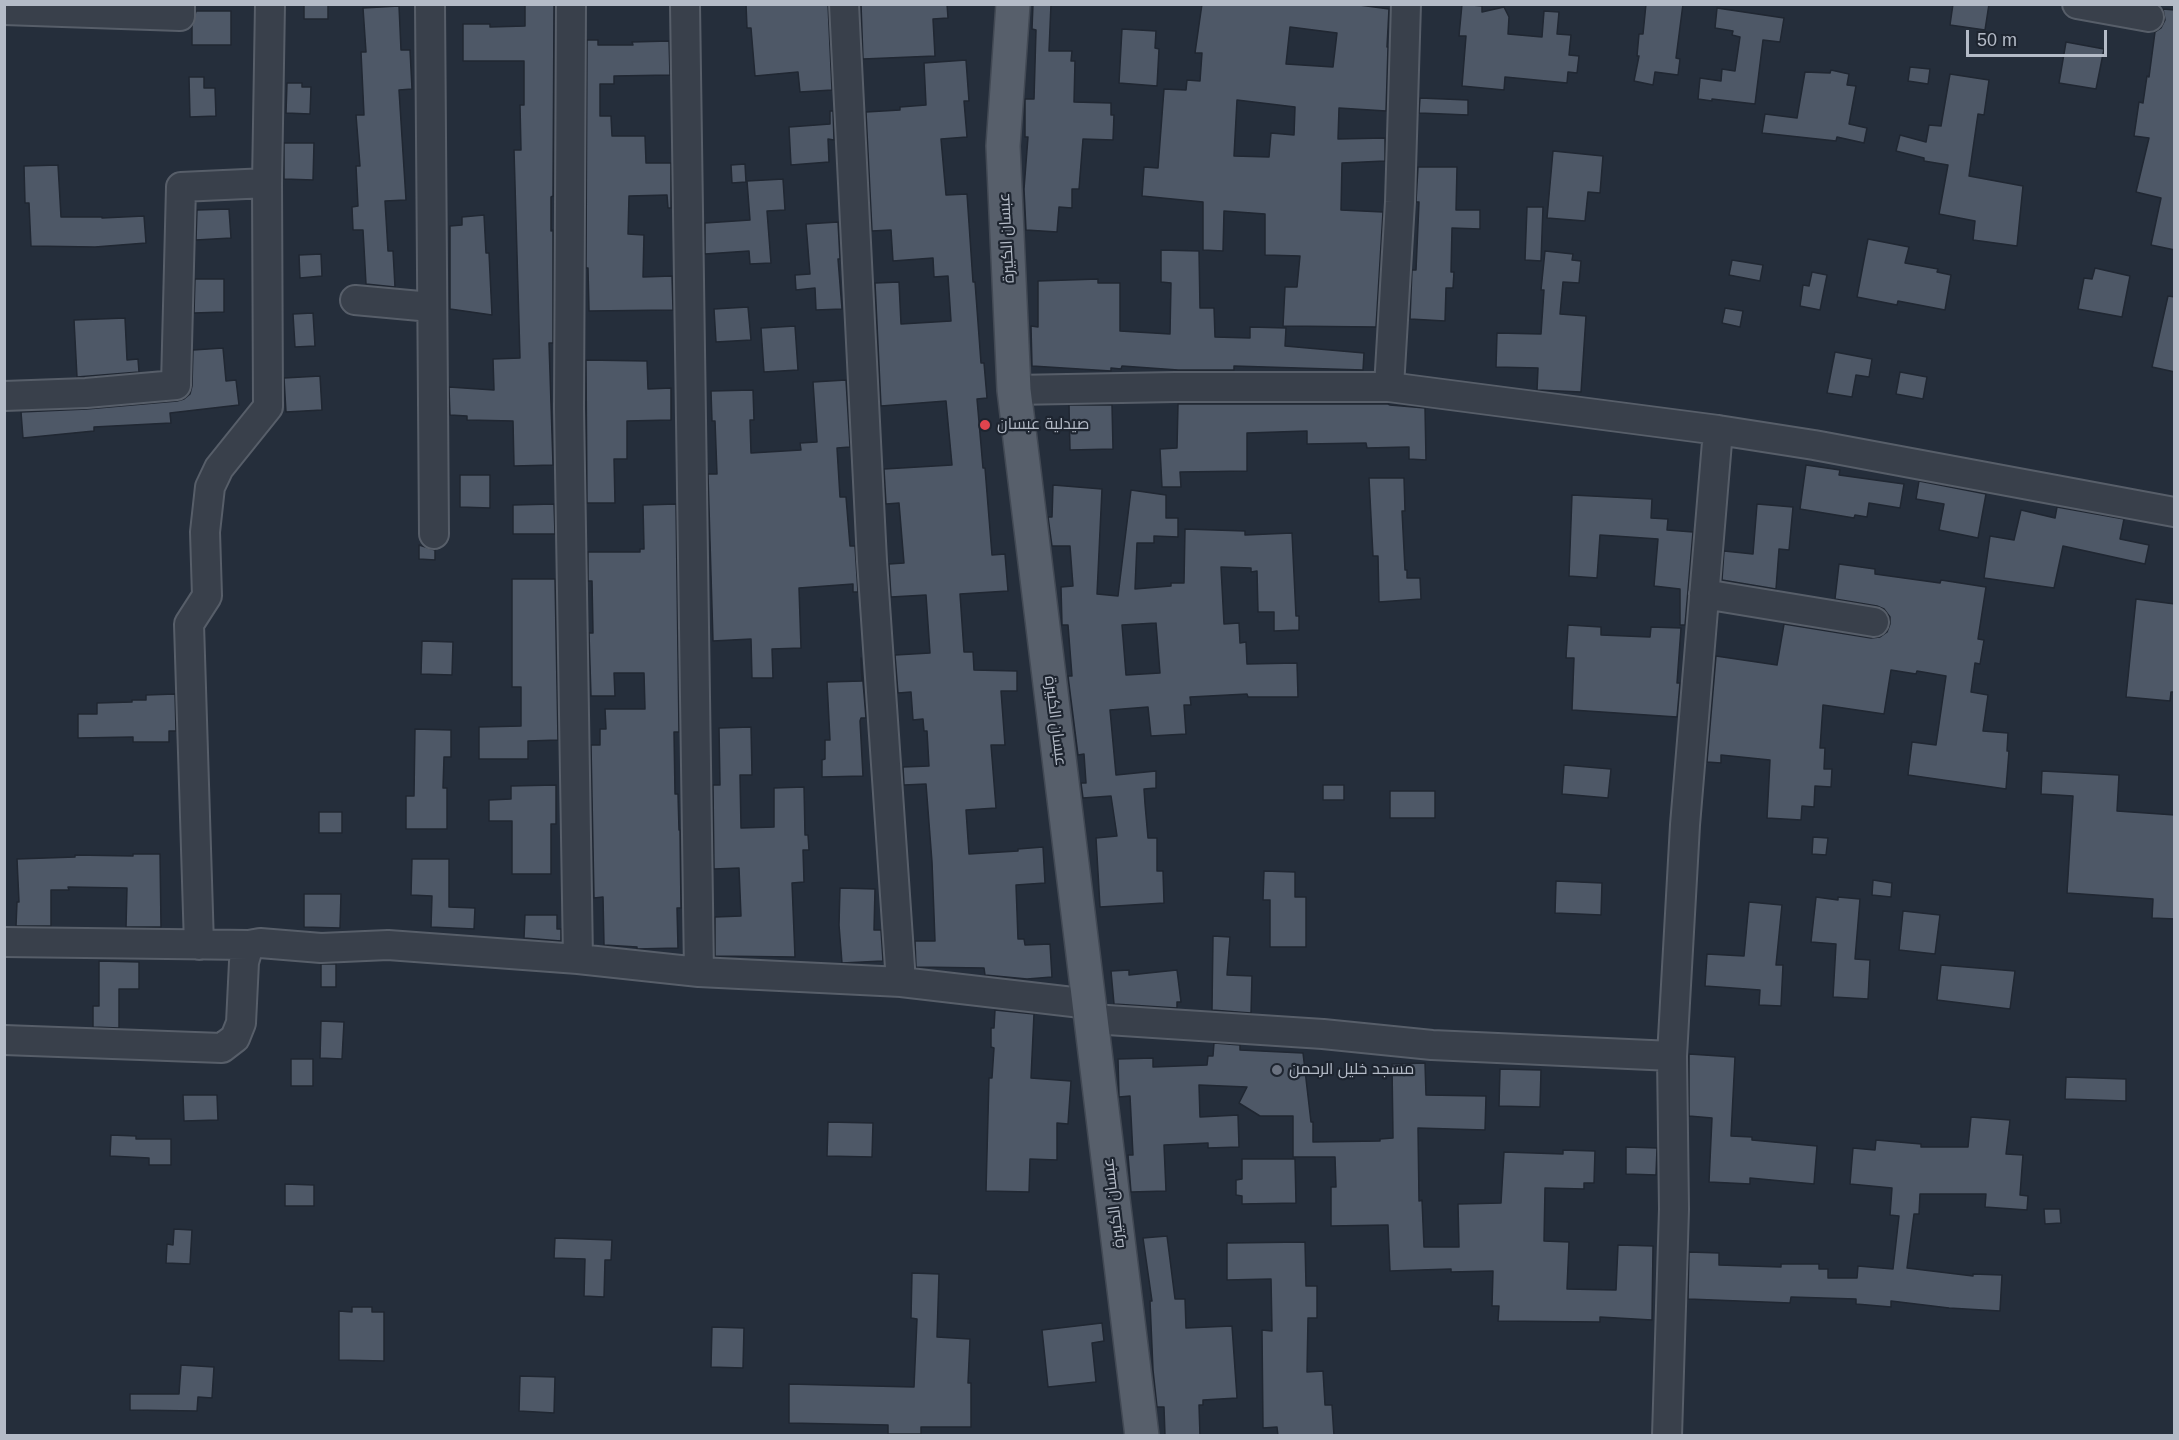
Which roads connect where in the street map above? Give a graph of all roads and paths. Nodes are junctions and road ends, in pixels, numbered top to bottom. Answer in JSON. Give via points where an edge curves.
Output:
{"nodes":[{"id":1,"x":180,"y":4,"type":"edge"},
{"id":2,"x":270,"y":4,"type":"edge"},
{"id":3,"x":430,"y":4,"type":"edge"},
{"id":4,"x":571,"y":4,"type":"edge"},
{"id":5,"x":685,"y":4,"type":"edge"},
{"id":6,"x":844,"y":4,"type":"edge"},
{"id":7,"x":1013,"y":4,"type":"edge"},
{"id":8,"x":1406,"y":4,"type":"edge"},
{"id":9,"x":2077,"y":4,"type":"edge"},
{"id":10,"x":4,"y":10,"type":"edge"},
{"id":11,"x":2149,"y":16,"type":"dead end"},
{"id":12,"x":267,"y":183,"type":"junction"},
{"id":13,"x":355,"y":300,"type":"dead end"},
{"id":14,"x":431,"y":308,"type":"junction"},
{"id":15,"x":1389,"y":387,"type":"junction"},
{"id":16,"x":1014,"y":390,"type":"junction"},
{"id":17,"x":4,"y":396,"type":"edge"},
{"id":18,"x":1718,"y":430,"type":"junction"},
{"id":19,"x":2175,"y":512,"type":"edge"},
{"id":20,"x":434,"y":534,"type":"dead end"},
{"id":21,"x":1704,"y":594,"type":"junction"},
{"id":22,"x":1874,"y":622,"type":"dead end"},
{"id":23,"x":4,"y":942,"type":"edge"},
{"id":24,"x":198,"y":945,"type":"junction"},
{"id":25,"x":249,"y":945,"type":"junction"},
{"id":26,"x":578,"y":958,"type":"junction"},
{"id":27,"x":699,"y":972,"type":"junction"},
{"id":28,"x":901,"y":982,"type":"junction"},
{"id":29,"x":1091,"y":1011,"type":"junction"},
{"id":30,"x":4,"y":1040,"type":"edge"},
{"id":31,"x":1672,"y":1056,"type":"junction"},
{"id":32,"x":1142,"y":1436,"type":"edge"},
{"id":33,"x":1667,"y":1436,"type":"edge"}],
"edges":[{"from":1,"to":10,"type":"street","via":[[180,16]]},
{"from":2,"to":12,"type":"street"},
{"from":3,"to":14,"type":"street"},
{"from":4,"to":26,"type":"street","via":[[569,408]]},
{"from":5,"to":27,"type":"street"},
{"from":6,"to":28,"type":"street","via":[[872,561]]},
{"from":7,"to":16,"type":"main road","name":"عبسان الكبيرة","via":[[1003,146]]},
{"from":8,"to":15,"type":"street"},
{"from":9,"to":11,"type":"street"},
{"from":12,"to":17,"type":"street","via":[[181,187],[176,385]]},
{"from":12,"to":24,"type":"street","via":[[268,407],[219,468],[210,487],[205,532],[207,596],[189,624]]},
{"from":13,"to":14,"type":"street"},
{"from":14,"to":20,"type":"street"},
{"from":15,"to":16,"type":"street"},
{"from":15,"to":18,"type":"street"},
{"from":16,"to":29,"type":"main road","name":"عبسان الكبيرة"},
{"from":18,"to":19,"type":"street"},
{"from":18,"to":21,"type":"street"},
{"from":21,"to":22,"type":"street"},
{"from":21,"to":31,"type":"street"},
{"from":23,"to":24,"type":"street"},
{"from":24,"to":25,"type":"street"},
{"from":25,"to":26,"type":"street","via":[[388,945]]},
{"from":25,"to":30,"type":"street","via":[[244,962],[241,1023],[235,1038],[222,1048]]},
{"from":26,"to":27,"type":"street"},
{"from":27,"to":28,"type":"street"},
{"from":28,"to":29,"type":"street"},
{"from":29,"to":31,"type":"street","via":[[1432,1045]]},
{"from":29,"to":32,"type":"main road","name":"عبسان الكبيرة"},
{"from":31,"to":33,"type":"street","via":[[1674,1209]]}]}
